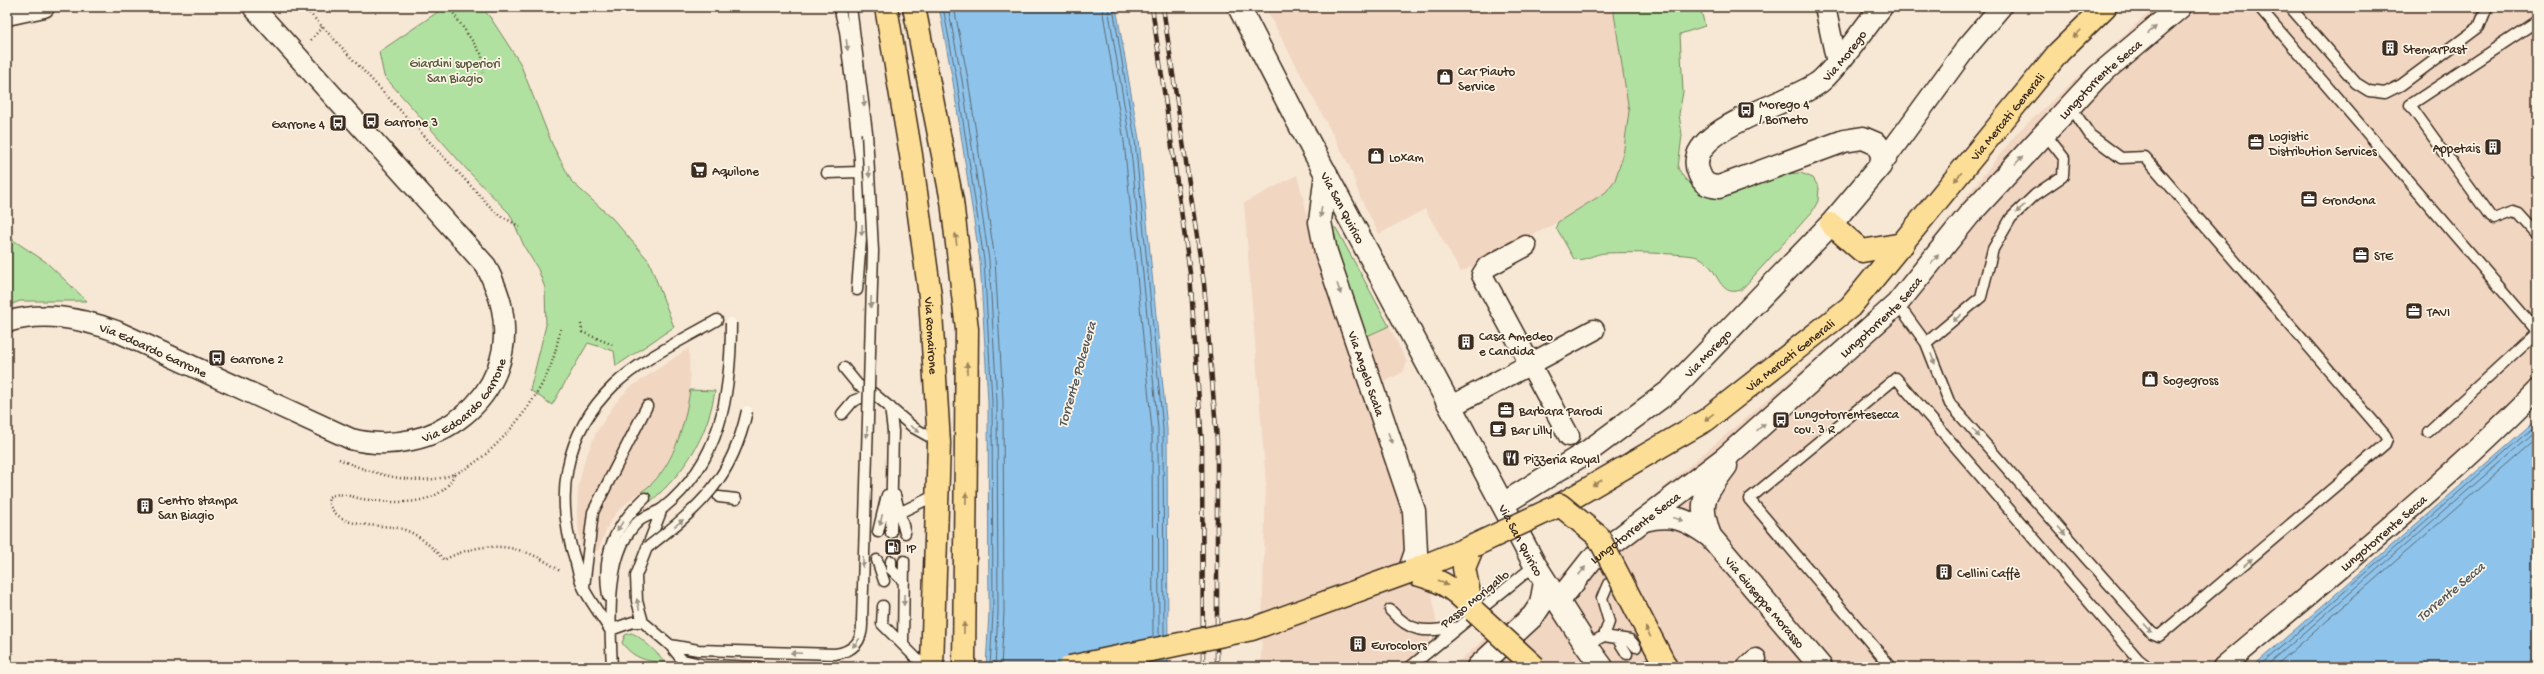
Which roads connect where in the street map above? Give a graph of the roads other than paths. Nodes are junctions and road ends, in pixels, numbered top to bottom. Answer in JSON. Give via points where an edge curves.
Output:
{"nodes":[{"id":1,"x":44,"y":7,"type":"edge"},
{"id":2,"x":253,"y":7,"type":"edge"},
{"id":3,"x":839,"y":7,"type":"edge"},
{"id":4,"x":851,"y":7,"type":"edge"},
{"id":5,"x":886,"y":7,"type":"edge"},
{"id":6,"x":914,"y":7,"type":"edge"},
{"id":7,"x":1239,"y":7,"type":"edge"},
{"id":8,"x":1824,"y":7,"type":"edge"},
{"id":9,"x":1881,"y":7,"type":"edge"},
{"id":10,"x":2001,"y":7,"type":"edge"},
{"id":11,"x":2105,"y":7,"type":"edge"},
{"id":12,"x":2180,"y":7,"type":"edge"},
{"id":13,"x":2259,"y":7,"type":"edge"},
{"id":14,"x":2290,"y":7,"type":"edge"},
{"id":15,"x":2487,"y":7,"type":"edge"},
{"id":16,"x":7,"y":15,"type":"edge"},
{"id":17,"x":2537,"y":21,"type":"edge"},
{"id":18,"x":1837,"y":63,"type":"junction"},
{"id":19,"x":2075,"y":113,"type":"dead end"},
{"id":20,"x":2050,"y":140,"type":"dead end"},
{"id":21,"x":1880,"y":166,"type":"junction"},
{"id":22,"x":860,"y":172,"type":"junction"},
{"id":23,"x":827,"y":173,"type":"dead end"},
{"id":24,"x":1326,"y":173,"type":"junction"},
{"id":25,"x":1831,"y":224,"type":"junction"},
{"id":26,"x":2537,"y":234,"type":"edge"},
{"id":27,"x":1903,"y":244,"type":"junction"},
{"id":28,"x":1526,"y":246,"type":"dead end"},
{"id":29,"x":1862,"y":251,"type":"junction"},
{"id":30,"x":857,"y":290,"type":"dead end"},
{"id":31,"x":1855,"y":300,"type":"junction"},
{"id":32,"x":1905,"y":314,"type":"dead end"},
{"id":33,"x":716,"y":320,"type":"dead end"},
{"id":34,"x":7,"y":322,"type":"edge"},
{"id":35,"x":731,"y":323,"type":"dead end"},
{"id":36,"x":1594,"y":330,"type":"dead end"},
{"id":37,"x":2537,"y":332,"type":"edge"},
{"id":38,"x":1926,"y":343,"type":"junction"},
{"id":39,"x":1530,"y":364,"type":"junction"},
{"id":40,"x":844,"y":368,"type":"dead end"},
{"id":41,"x":2537,"y":390,"type":"edge"},
{"id":42,"x":873,"y":393,"type":"junction"},
{"id":43,"x":647,"y":406,"type":"dead end"},
{"id":44,"x":1450,"y":407,"type":"junction"},
{"id":45,"x":890,"y":408,"type":"junction"},
{"id":46,"x":747,"y":411,"type":"dead end"},
{"id":47,"x":842,"y":414,"type":"dead end"},
{"id":48,"x":2428,"y":432,"type":"dead end"},
{"id":49,"x":1569,"y":436,"type":"dead end"},
{"id":50,"x":1745,"y":441,"type":"junction"},
{"id":51,"x":939,"y":442,"type":"junction"},
{"id":52,"x":891,"y":480,"type":"junction"},
{"id":53,"x":938,"y":494,"type":"junction"},
{"id":54,"x":719,"y":497,"type":"dead end"},
{"id":55,"x":646,"y":498,"type":"dead end"},
{"id":56,"x":736,"y":499,"type":"dead end"},
{"id":57,"x":1503,"y":504,"type":"junction"},
{"id":58,"x":1560,"y":505,"type":"junction"},
{"id":59,"x":662,"y":510,"type":"junction"},
{"id":60,"x":899,"y":513,"type":"junction"},
{"id":61,"x":1643,"y":520,"type":"junction"},
{"id":62,"x":878,"y":532,"type":"dead end"},
{"id":63,"x":892,"y":533,"type":"dead end"},
{"id":64,"x":904,"y":533,"type":"dead end"},
{"id":65,"x":1710,"y":536,"type":"junction"},
{"id":66,"x":1473,"y":546,"type":"junction"},
{"id":67,"x":648,"y":547,"type":"junction"},
{"id":68,"x":877,"y":560,"type":"dead end"},
{"id":69,"x":891,"y":561,"type":"dead end"},
{"id":70,"x":904,"y":561,"type":"dead end"},
{"id":71,"x":1409,"y":572,"type":"junction"},
{"id":72,"x":1540,"y":574,"type":"junction"},
{"id":73,"x":884,"y":581,"type":"dead end"},
{"id":74,"x":904,"y":582,"type":"junction"},
{"id":75,"x":1608,"y":584,"type":"dead end"},
{"id":76,"x":584,"y":589,"type":"junction"},
{"id":77,"x":1558,"y":602,"type":"junction"},
{"id":78,"x":883,"y":606,"type":"dead end"},
{"id":79,"x":1471,"y":607,"type":"junction"},
{"id":80,"x":611,"y":610,"type":"junction"},
{"id":81,"x":1390,"y":610,"type":"dead end"},
{"id":82,"x":643,"y":622,"type":"junction"},
{"id":83,"x":1459,"y":627,"type":"junction"},
{"id":84,"x":610,"y":630,"type":"junction"},
{"id":85,"x":1595,"y":641,"type":"junction"},
{"id":86,"x":903,"y":645,"type":"junction"},
{"id":87,"x":670,"y":646,"type":"junction"},
{"id":88,"x":1631,"y":650,"type":"dead end"},
{"id":89,"x":2138,"y":659,"type":"junction"},
{"id":90,"x":1655,"y":666,"type":"edge"},
{"id":91,"x":612,"y":667,"type":"edge"},
{"id":92,"x":759,"y":667,"type":"edge"},
{"id":93,"x":925,"y":667,"type":"edge"},
{"id":94,"x":932,"y":667,"type":"edge"},
{"id":95,"x":964,"y":667,"type":"edge"},
{"id":96,"x":1070,"y":667,"type":"edge"},
{"id":97,"x":1410,"y":667,"type":"edge"},
{"id":98,"x":1478,"y":667,"type":"edge"},
{"id":99,"x":1535,"y":667,"type":"edge"},
{"id":100,"x":1602,"y":667,"type":"edge"},
{"id":101,"x":1821,"y":667,"type":"edge"},
{"id":102,"x":1891,"y":667,"type":"edge"},
{"id":103,"x":2128,"y":667,"type":"edge"},
{"id":104,"x":2148,"y":667,"type":"edge"},
{"id":105,"x":2223,"y":667,"type":"edge"}],
"edges":[{"from":1,"to":16,"type":"street"},
{"from":2,"to":34,"type":"street","name":"Via Edoardo Garrone","via":[[486,266],[497,289],[502,310],[503,341],[492,377],[475,404],[449,426],[422,439],[402,443],[367,443],[351,439],[93,322],[49,316]]},
{"from":3,"to":22,"type":"lane","one_way":true,"via":[[845,31]]},
{"from":4,"to":87,"type":"lane","one_way":true,"bridge":true,"via":[[867,133],[873,251],[862,630],[857,643],[846,652],[835,654],[698,650]]},
{"from":5,"to":51,"type":"main road","name":"Via Romairone","via":[[911,155],[930,296]]},
{"from":95,"to":6,"type":"main road","one_way":true,"via":[[967,329],[952,201]]},
{"from":7,"to":24,"type":"main road","name":"Via San Quirico"},
{"from":8,"to":18,"type":"street"},
{"from":9,"to":18,"type":"main road","name":"Via Morego"},
{"from":10,"to":21,"type":"street","name":"Via Morego","via":[[1967,47]]},
{"from":11,"to":27,"type":"main road","name":"Via Mercati Generali","one_way":true,"via":[[2059,52]]},
{"from":50,"to":12,"type":"main road","name":"Lungotorrente Secca","one_way":true,"via":[[1897,304],[1969,215],[2098,76]]},
{"from":13,"to":37,"type":"lane"},
{"from":14,"to":15,"type":"lane","via":[[2356,83],[2369,91],[2384,93],[2401,85],[2479,27]]},
{"from":17,"to":26,"type":"lane","via":[[2410,105],[2490,216],[2494,219],[2513,212],[2519,214]]},
{"from":18,"to":21,"type":"main road","name":"Via Morego","via":[[1821,82],[1712,136],[1698,152],[1697,170],[1706,185],[1719,187],[1853,138],[1870,140],[1877,144],[1883,156]]},
{"from":38,"to":19,"type":"lane","one_way":true,"via":[[1950,404],[2152,633],[2159,636],[2385,444],[2387,439],[2384,435],[2145,157],[2122,158],[2090,135]]},
{"from":20,"to":38,"type":"lane","one_way":true,"via":[[2064,158],[2063,176],[2035,195],[2011,218],[1994,249],[1981,297]]},
{"from":21,"to":25,"type":"main road","name":"Via Morego"},
{"from":22,"to":23,"type":"lane"},
{"from":22,"to":30,"type":"lane","one_way":true,"via":[[862,226]]},
{"from":24,"to":44,"type":"main road","name":"Via San Quirico"},
{"from":24,"to":71,"type":"main road","name":"Via Angelo Scala","one_way":true,"via":[[1320,222],[1326,252],[1414,511],[1416,552]]},
{"from":25,"to":29,"type":"main road"},
{"from":25,"to":57,"type":"main road","name":"Via Morego","via":[[1671,390],[1590,450]]},
{"from":27,"to":29,"type":"main road"},
{"from":27,"to":31,"type":"main road","name":"Via Mercati Generali"},
{"from":28,"to":39,"type":"street","via":[[1486,267],[1482,275]]},
{"from":29,"to":31,"type":"main road"},
{"from":31,"to":58,"type":"main road","name":"Via Mercati Generali","one_way":true,"via":[[1706,420]]},
{"from":32,"to":38,"type":"lane"},
{"from":33,"to":76,"type":"lane","via":[[634,369],[598,403],[582,428],[567,468],[563,493],[568,542]]},
{"from":35,"to":59,"type":"lane","bridge":true,"via":[[730,376],[725,408],[714,438],[700,468],[678,496]]},
{"from":36,"to":39,"type":"street"},
{"from":37,"to":48,"type":"lane"},
{"from":39,"to":44,"type":"street"},
{"from":39,"to":49,"type":"street"},
{"from":40,"to":42,"type":"lane","via":[[858,385]]},
{"from":41,"to":105,"type":"street","name":"Lungotorrente Secca","via":[[2497,431],[2437,485]]},
{"from":42,"to":45,"type":"lane"},
{"from":42,"to":47,"type":"lane","via":[[858,398]]},
{"from":43,"to":76,"type":"lane","via":[[592,512]]},
{"from":44,"to":57,"type":"main road","name":"Via San Quirico"},
{"from":45,"to":51,"type":"lane","one_way":true,"via":[[914,428]]},
{"from":45,"to":52,"type":"lane","via":[[893,431]]},
{"from":67,"to":46,"type":"lane","one_way":true,"bridge":true,"via":[[687,517],[716,485],[734,456]]},
{"from":50,"to":61,"type":"main road","name":"Lungotorrente Secca"},
{"from":50,"to":65,"type":"main road","name":"Via Giuseppe Morasso","via":[[1703,498],[1703,517]]},
{"from":51,"to":53,"type":"main road","name":"Via Romairone"},
{"from":52,"to":60,"type":"lane"},
{"from":52,"to":62,"type":"lane","one_way":true},
{"from":52,"to":63,"type":"lane"},
{"from":53,"to":60,"type":"lane"},
{"from":53,"to":94,"type":"main road","name":"Via Romairone"},
{"from":54,"to":56,"type":"lane"},
{"from":55,"to":80,"type":"lane","one_way":true,"via":[[628,513],[615,533],[607,560],[606,582]]},
{"from":57,"to":72,"type":"main road","name":"Via San Quirico"},
{"from":58,"to":66,"type":"main road","bridge":true},
{"from":90,"to":58,"type":"main road","one_way":true,"bridge":true,"via":[[1598,536]]},
{"from":59,"to":67,"type":"lane"},
{"from":59,"to":80,"type":"lane","via":[[640,520],[623,545],[614,572]]},
{"from":60,"to":64,"type":"lane"},
{"from":61,"to":65,"type":"main road","name":"Via Giuseppe Morasso","one_way":true,"via":[[1673,517],[1690,522]]},
{"from":77,"to":61,"type":"main road","name":"Lungotorrente Secca","one_way":true,"via":[[1591,560]]},
{"from":65,"to":101,"type":"main road","name":"Via Giuseppe Morasso"},
{"from":66,"to":71,"type":"main road"},
{"from":66,"to":79,"type":"main road","via":[[1464,568]]},
{"from":82,"to":67,"type":"lane","one_way":true,"via":[[637,601],[636,576]]},
{"from":68,"to":73,"type":"lane"},
{"from":69,"to":74,"type":"lane","via":[[891,569]]},
{"from":70,"to":74,"type":"lane"},
{"from":71,"to":79,"type":"main road","one_way":true,"via":[[1443,582],[1458,592]]},
{"from":71,"to":96,"type":"main road","bridge":true,"via":[[1252,629]]},
{"from":72,"to":77,"type":"main road","name":"Via San Quirico"},
{"from":72,"to":83,"type":"lane","name":"Passo Morigallo"},
{"from":72,"to":98,"type":"main road","via":[[1541,604],[1534,616]]},
{"from":74,"to":86,"type":"lane","one_way":true},
{"from":75,"to":85,"type":"lane","via":[[1602,598],[1609,622]]},
{"from":76,"to":84,"type":"lane"},
{"from":77,"to":85,"type":"main road","name":"Via San Quirico"},
{"from":78,"to":86,"type":"lane","via":[[882,624]]},
{"from":79,"to":99,"type":"main road","bridge":true},
{"from":80,"to":84,"type":"lane"},
{"from":81,"to":83,"type":"lane","via":[[1402,624],[1424,631]]},
{"from":82,"to":84,"type":"lane","via":[[633,622]]},
{"from":82,"to":87,"type":"lane"},
{"from":83,"to":97,"type":"lane","name":"Passo Morigallo"},
{"from":84,"to":91,"type":"lane"},
{"from":85,"to":88,"type":"lane","via":[[1616,638],[1630,640]]},
{"from":85,"to":100,"type":"main road","name":"Via San Quirico"},
{"from":86,"to":93,"type":"lane"},
{"from":87,"to":92,"type":"lane","via":[[682,660],[704,665]]},
{"from":89,"to":102,"type":"lane","via":[[1896,378],[1748,499]]},
{"from":89,"to":103,"type":"lane"},
{"from":89,"to":104,"type":"lane"}]}
